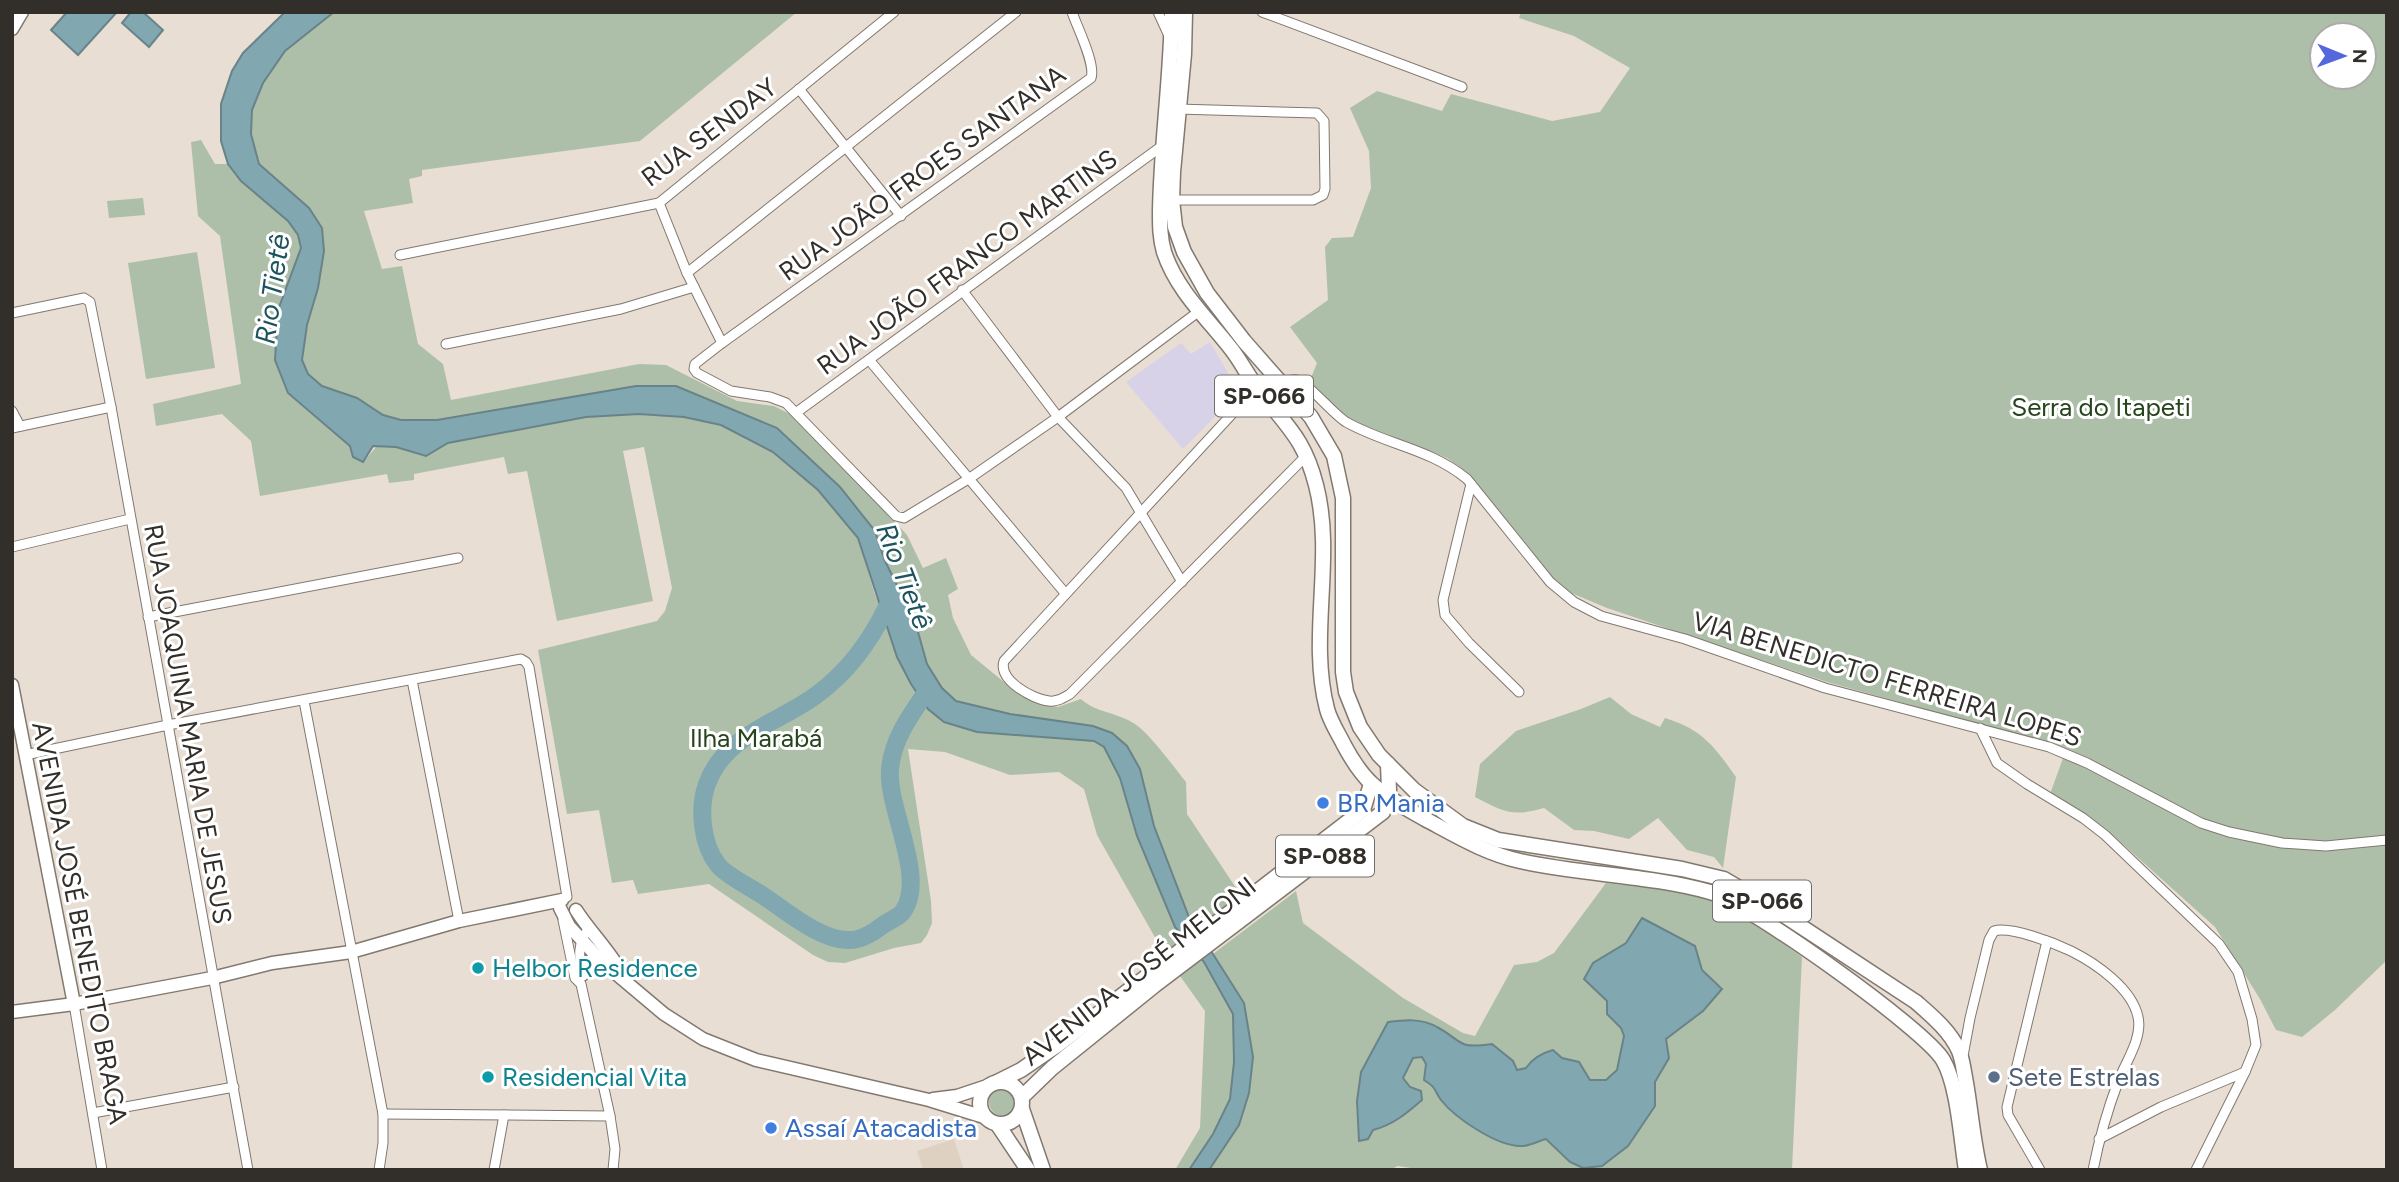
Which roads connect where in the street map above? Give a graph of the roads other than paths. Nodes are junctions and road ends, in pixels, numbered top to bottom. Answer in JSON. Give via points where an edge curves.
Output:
{"nodes":[{"id":1,"x":22,"y":12,"type":"edge"},
{"id":2,"x":894,"y":12,"type":"edge"},
{"id":3,"x":1016,"y":12,"type":"edge"},
{"id":4,"x":1072,"y":12,"type":"edge"},
{"id":5,"x":1158,"y":12,"type":"edge"},
{"id":6,"x":1172,"y":12,"type":"edge"},
{"id":7,"x":1185,"y":12,"type":"edge"},
{"id":8,"x":1262,"y":12,"type":"edge"},
{"id":9,"x":12,"y":29,"type":"edge"},
{"id":10,"x":1171,"y":42,"type":"junction"},
{"id":11,"x":1462,"y":87,"type":"dead end"},
{"id":12,"x":799,"y":89,"type":"junction"},
{"id":13,"x":1177,"y":108,"type":"junction"},
{"id":14,"x":845,"y":146,"type":"junction"},
{"id":15,"x":1162,"y":146,"type":"junction"},
{"id":16,"x":1172,"y":200,"type":"junction"},
{"id":17,"x":659,"y":204,"type":"junction"},
{"id":18,"x":901,"y":216,"type":"junction"},
{"id":19,"x":400,"y":255,"type":"dead end"},
{"id":20,"x":687,"y":272,"type":"junction"},
{"id":21,"x":694,"y":288,"type":"junction"},
{"id":22,"x":962,"y":290,"type":"junction"},
{"id":23,"x":1198,"y":312,"type":"junction"},
{"id":24,"x":12,"y":313,"type":"edge"},
{"id":25,"x":446,"y":344,"type":"dead end"},
{"id":26,"x":722,"y":344,"type":"junction"},
{"id":27,"x":870,"y":360,"type":"junction"},
{"id":28,"x":1281,"y":384,"type":"junction"},
{"id":29,"x":1256,"y":388,"type":"junction"},
{"id":30,"x":111,"y":407,"type":"junction"},
{"id":31,"x":12,"y":411,"type":"edge"},
{"id":32,"x":797,"y":412,"type":"junction"},
{"id":33,"x":1058,"y":417,"type":"junction"},
{"id":34,"x":16,"y":427,"type":"edge"},
{"id":35,"x":1307,"y":455,"type":"junction"},
{"id":36,"x":970,"y":478,"type":"junction"},
{"id":37,"x":1471,"y":484,"type":"junction"},
{"id":38,"x":1141,"y":510,"type":"junction"},
{"id":39,"x":130,"y":519,"type":"junction"},
{"id":40,"x":12,"y":547,"type":"edge"},
{"id":41,"x":458,"y":558,"type":"dead end"},
{"id":42,"x":1182,"y":582,"type":"junction"},
{"id":43,"x":1065,"y":593,"type":"junction"},
{"id":44,"x":148,"y":617,"type":"junction"},
{"id":45,"x":412,"y":680,"type":"junction"},
{"id":46,"x":12,"y":685,"type":"edge"},
{"id":47,"x":1519,"y":692,"type":"dead end"},
{"id":48,"x":304,"y":701,"type":"junction"},
{"id":49,"x":15,"y":723,"type":"edge"},
{"id":50,"x":168,"y":725,"type":"junction"},
{"id":51,"x":1980,"y":728,"type":"junction"},
{"id":52,"x":25,"y":755,"type":"junction"},
{"id":53,"x":1388,"y":764,"type":"junction"},
{"id":54,"x":1371,"y":784,"type":"junction"},
{"id":55,"x":1388,"y":797,"type":"junction"},
{"id":56,"x":2387,"y":840,"type":"edge"},
{"id":57,"x":565,"y":906,"type":"junction"},
{"id":58,"x":459,"y":921,"type":"junction"},
{"id":59,"x":1222,"y":927,"type":"junction"},
{"id":60,"x":585,"y":934,"type":"junction"},
{"id":61,"x":2047,"y":941,"type":"junction"},
{"id":62,"x":351,"y":952,"type":"junction"},
{"id":63,"x":601,"y":961,"type":"junction"},
{"id":64,"x":212,"y":978,"type":"junction"},
{"id":65,"x":624,"y":978,"type":"junction"},
{"id":66,"x":581,"y":980,"type":"junction"},
{"id":67,"x":1153,"y":980,"type":"junction"},
{"id":68,"x":74,"y":1004,"type":"junction"},
{"id":69,"x":12,"y":1012,"type":"edge"},
{"id":70,"x":1962,"y":1060,"type":"junction"},
{"id":71,"x":2245,"y":1072,"type":"junction"},
{"id":72,"x":993,"y":1084,"type":"junction"},
{"id":73,"x":234,"y":1087,"type":"junction"},
{"id":74,"x":929,"y":1100,"type":"junction"},
{"id":75,"x":1022,"y":1103,"type":"junction"},
{"id":76,"x":93,"y":1114,"type":"junction"},
{"id":77,"x":383,"y":1114,"type":"junction"},
{"id":78,"x":504,"y":1115,"type":"junction"},
{"id":79,"x":610,"y":1116,"type":"junction"},
{"id":80,"x":985,"y":1117,"type":"junction"},
{"id":81,"x":998,"y":1125,"type":"junction"},
{"id":82,"x":2099,"y":1139,"type":"junction"},
{"id":83,"x":246,"y":1167,"type":"edge"},
{"id":84,"x":102,"y":1170,"type":"edge"},
{"id":85,"x":379,"y":1170,"type":"edge"},
{"id":86,"x":494,"y":1170,"type":"edge"},
{"id":87,"x":613,"y":1170,"type":"edge"},
{"id":88,"x":1028,"y":1170,"type":"edge"},
{"id":89,"x":1043,"y":1170,"type":"edge"},
{"id":90,"x":1966,"y":1170,"type":"edge"},
{"id":91,"x":1980,"y":1170,"type":"edge"},
{"id":92,"x":2040,"y":1170,"type":"edge"},
{"id":93,"x":2093,"y":1170,"type":"edge"},
{"id":94,"x":2196,"y":1170,"type":"edge"}],
"edges":[{"from":1,"to":9,"type":"street"},
{"from":2,"to":12,"type":"street","name":"RUA SENDAY"},
{"from":3,"to":14,"type":"street"},
{"from":4,"to":18,"type":"street","name":"RUA JOÃO FROES SANTANA","via":[[1090,60],[1091,78]]},
{"from":5,"to":10,"type":"street"},
{"from":6,"to":10,"type":"main road","number":"SP-066"},
{"from":7,"to":13,"type":"main road","number":"SP-066"},
{"from":8,"to":11,"type":"street"},
{"from":10,"to":15,"type":"main road","number":"SP-066"},
{"from":12,"to":14,"type":"street"},
{"from":12,"to":17,"type":"street","name":"RUA SENDAY"},
{"from":13,"to":16,"type":"main road","number":"SP-066"},
{"from":13,"to":16,"type":"street","via":[[1317,113],[1324,121],[1325,189],[1313,200]]},
{"from":14,"to":18,"type":"street"},
{"from":14,"to":20,"type":"street"},
{"from":15,"to":22,"type":"street","name":"RUA JOÃO FRANCO MARTINS"},
{"from":15,"to":23,"type":"main road","number":"SP-066","via":[[1159,228],[1165,254]]},
{"from":16,"to":28,"type":"main road","number":"SP-066","via":[[1184,252],[1207,293]]},
{"from":17,"to":19,"type":"street","name":"RUA SENDAY"},
{"from":17,"to":20,"type":"street"},
{"from":18,"to":26,"type":"street","name":"RUA JOÃO FROES SANTANA"},
{"from":20,"to":21,"type":"street"},
{"from":21,"to":25,"type":"street","via":[[621,309]]},
{"from":21,"to":26,"type":"street"},
{"from":22,"to":27,"type":"street","name":"RUA JOÃO FRANCO MARTINS"},
{"from":22,"to":33,"type":"street"},
{"from":23,"to":29,"type":"main road","number":"SP-066","via":[[1234,352]]},
{"from":23,"to":33,"type":"street"},
{"from":24,"to":30,"type":"street","name":"RUA JOAQUINA MARIA DE JESUS","via":[[84,298],[90,302]]},
{"from":26,"to":32,"type":"street","name":"RUA JOÃO FROES SANTANA","via":[[695,364],[697,373],[731,391],[779,399]]},
{"from":27,"to":32,"type":"street","name":"RUA JOÃO FRANCO MARTINS"},
{"from":27,"to":36,"type":"street"},
{"from":28,"to":37,"type":"street","name":"VIA BENEDICTO FERREIRA LOPES","via":[[1291,380],[1302,383],[1347,422],[1438,458]]},
{"from":28,"to":53,"type":"main road","number":"SP-066","via":[[1321,433],[1338,469],[1343,498],[1346,692],[1360,727]]},
{"from":29,"to":35,"type":"main road","number":"SP-066"},
{"from":29,"to":38,"type":"street"},
{"from":30,"to":34,"type":"street"},
{"from":30,"to":39,"type":"street","name":"RUA JOAQUINA MARIA DE JESUS"},
{"from":31,"to":34,"type":"street"},
{"from":32,"to":36,"type":"street","via":[[896,516],[907,517]]},
{"from":33,"to":36,"type":"street"},
{"from":33,"to":38,"type":"street"},
{"from":35,"to":42,"type":"street"},
{"from":35,"to":54,"type":"main road","number":"SP-066","via":[[1324,536],[1323,690],[1342,741]]},
{"from":36,"to":43,"type":"street"},
{"from":37,"to":47,"type":"street","via":[[1443,600],[1444,615]]},
{"from":37,"to":51,"type":"street","name":"VIA BENEDICTO FERREIRA LOPES","via":[[1550,582],[1590,611],[1825,688]]},
{"from":38,"to":42,"type":"street"},
{"from":38,"to":43,"type":"street"},
{"from":39,"to":40,"type":"street"},
{"from":39,"to":44,"type":"street","name":"RUA JOAQUINA MARIA DE JESUS"},
{"from":41,"to":44,"type":"street"},
{"from":42,"to":43,"type":"street","via":[[1063,698],[1048,701],[1031,695],[1006,676],[1004,661]]},
{"from":44,"to":50,"type":"street","name":"RUA JOAQUINA MARIA DE JESUS"},
{"from":45,"to":48,"type":"street"},
{"from":45,"to":57,"type":"street","via":[[514,660],[526,662]]},
{"from":45,"to":58,"type":"street"},
{"from":46,"to":49,"type":"street","name":"AVENIDA JOSÉ BENEDITO BRAGA"},
{"from":48,"to":50,"type":"street"},
{"from":48,"to":62,"type":"street"},
{"from":49,"to":52,"type":"street","name":"AVENIDA JOSÉ BENEDITO BRAGA"},
{"from":50,"to":52,"type":"street"},
{"from":50,"to":64,"type":"street","name":"RUA JOAQUINA MARIA DE JESUS"},
{"from":51,"to":56,"type":"street","name":"VIA BENEDICTO FERREIRA LOPES","via":[[2073,756],[2201,823],[2229,832],[2326,846]]},
{"from":51,"to":71,"type":"street","via":[[1991,754],[2006,770],[2083,818],[2219,944],[2238,972],[2252,1019],[2256,1045]]},
{"from":52,"to":68,"type":"street","name":"AVENIDA JOSÉ BENEDITO BRAGA"},
{"from":53,"to":55,"type":"main road"},
{"from":53,"to":70,"type":"main road","number":"SP-066","via":[[1414,790],[1464,826],[1499,840],[1724,879],[1916,1002],[1941,1026]]},
{"from":54,"to":55,"type":"main road","number":"SP-066"},
{"from":54,"to":59,"type":"main road","name":"AVENIDA JOSÉ MELONI","number":"SP-088","via":[[1363,810]]},
{"from":55,"to":59,"type":"main road","name":"AVENIDA JOSÉ MELONI","number":"SP-088","via":[[1383,812]]},
{"from":55,"to":90,"type":"main road","number":"SP-066","via":[[1457,838],[1497,854],[1696,888],[1716,893],[1756,917],[1933,1046],[1949,1074]]},
{"from":57,"to":58,"type":"street"},
{"from":57,"to":60,"type":"street","via":[[569,926]]},
{"from":57,"to":66,"type":"street","via":[[575,978]]},
{"from":58,"to":62,"type":"street"},
{"from":59,"to":67,"type":"main road","name":"AVENIDA JOSÉ MELONI","number":"SP-088"},
{"from":60,"to":63,"type":"street"},
{"from":60,"to":65,"type":"street","via":[[615,960]]},
{"from":60,"to":66,"type":"street","via":[[578,950]]},
{"from":61,"to":70,"type":"street","via":[[2003,929],[1994,931]]},
{"from":61,"to":82,"type":"street","via":[[2109,975],[2138,1017],[2138,1034]]},
{"from":61,"to":92,"type":"street","via":[[2007,1112]]},
{"from":62,"to":64,"type":"street","via":[[272,963]]},
{"from":62,"to":77,"type":"street"},
{"from":63,"to":65,"type":"street"},
{"from":63,"to":66,"type":"street","via":[[587,962]]},
{"from":64,"to":68,"type":"street"},
{"from":64,"to":73,"type":"street","name":"RUA JOAQUINA MARIA DE JESUS"},
{"from":65,"to":74,"type":"street","name":"AVENIDA JOSÉ MELONI","via":[[664,1014],[720,1047],[756,1060]]},
{"from":66,"to":79,"type":"street"},
{"from":67,"to":72,"type":"main road","name":"AVENIDA JOSÉ MELONI","number":"SP-088"},
{"from":67,"to":75,"type":"main road","name":"AVENIDA JOSÉ MELONI","number":"SP-088","via":[[1052,1068]]},
{"from":68,"to":69,"type":"street"},
{"from":68,"to":76,"type":"street","name":"AVENIDA JOSÉ BENEDITO BRAGA"},
{"from":70,"to":91,"type":"main road","number":"SP-066"},
{"from":71,"to":82,"type":"street"},
{"from":71,"to":94,"type":"street"},
{"from":72,"to":74,"type":"street","name":"AVENIDA JOSÉ MELONI"},
{"from":72,"to":75,"type":"main road","via":[[1009,1083],[1019,1091]]},
{"from":72,"to":80,"type":"main road","via":[[980,1103]]},
{"from":73,"to":76,"type":"street"},
{"from":73,"to":83,"type":"street","name":"RUA JOAQUINA MARIA DE JESUS"},
{"from":74,"to":80,"type":"street","name":"AVENIDA JOSÉ MELONI"},
{"from":75,"to":81,"type":"main road","number":"SP-088","via":[[1020,1115]]},
{"from":75,"to":89,"type":"main road"},
{"from":76,"to":84,"type":"street","name":"AVENIDA JOSÉ BENEDITO BRAGA"},
{"from":77,"to":78,"type":"street"},
{"from":77,"to":85,"type":"street"},
{"from":78,"to":79,"type":"street"},
{"from":78,"to":86,"type":"street"},
{"from":79,"to":87,"type":"street"},
{"from":80,"to":81,"type":"main road"},
{"from":81,"to":88,"type":"main road"},
{"from":82,"to":93,"type":"street"}]}
